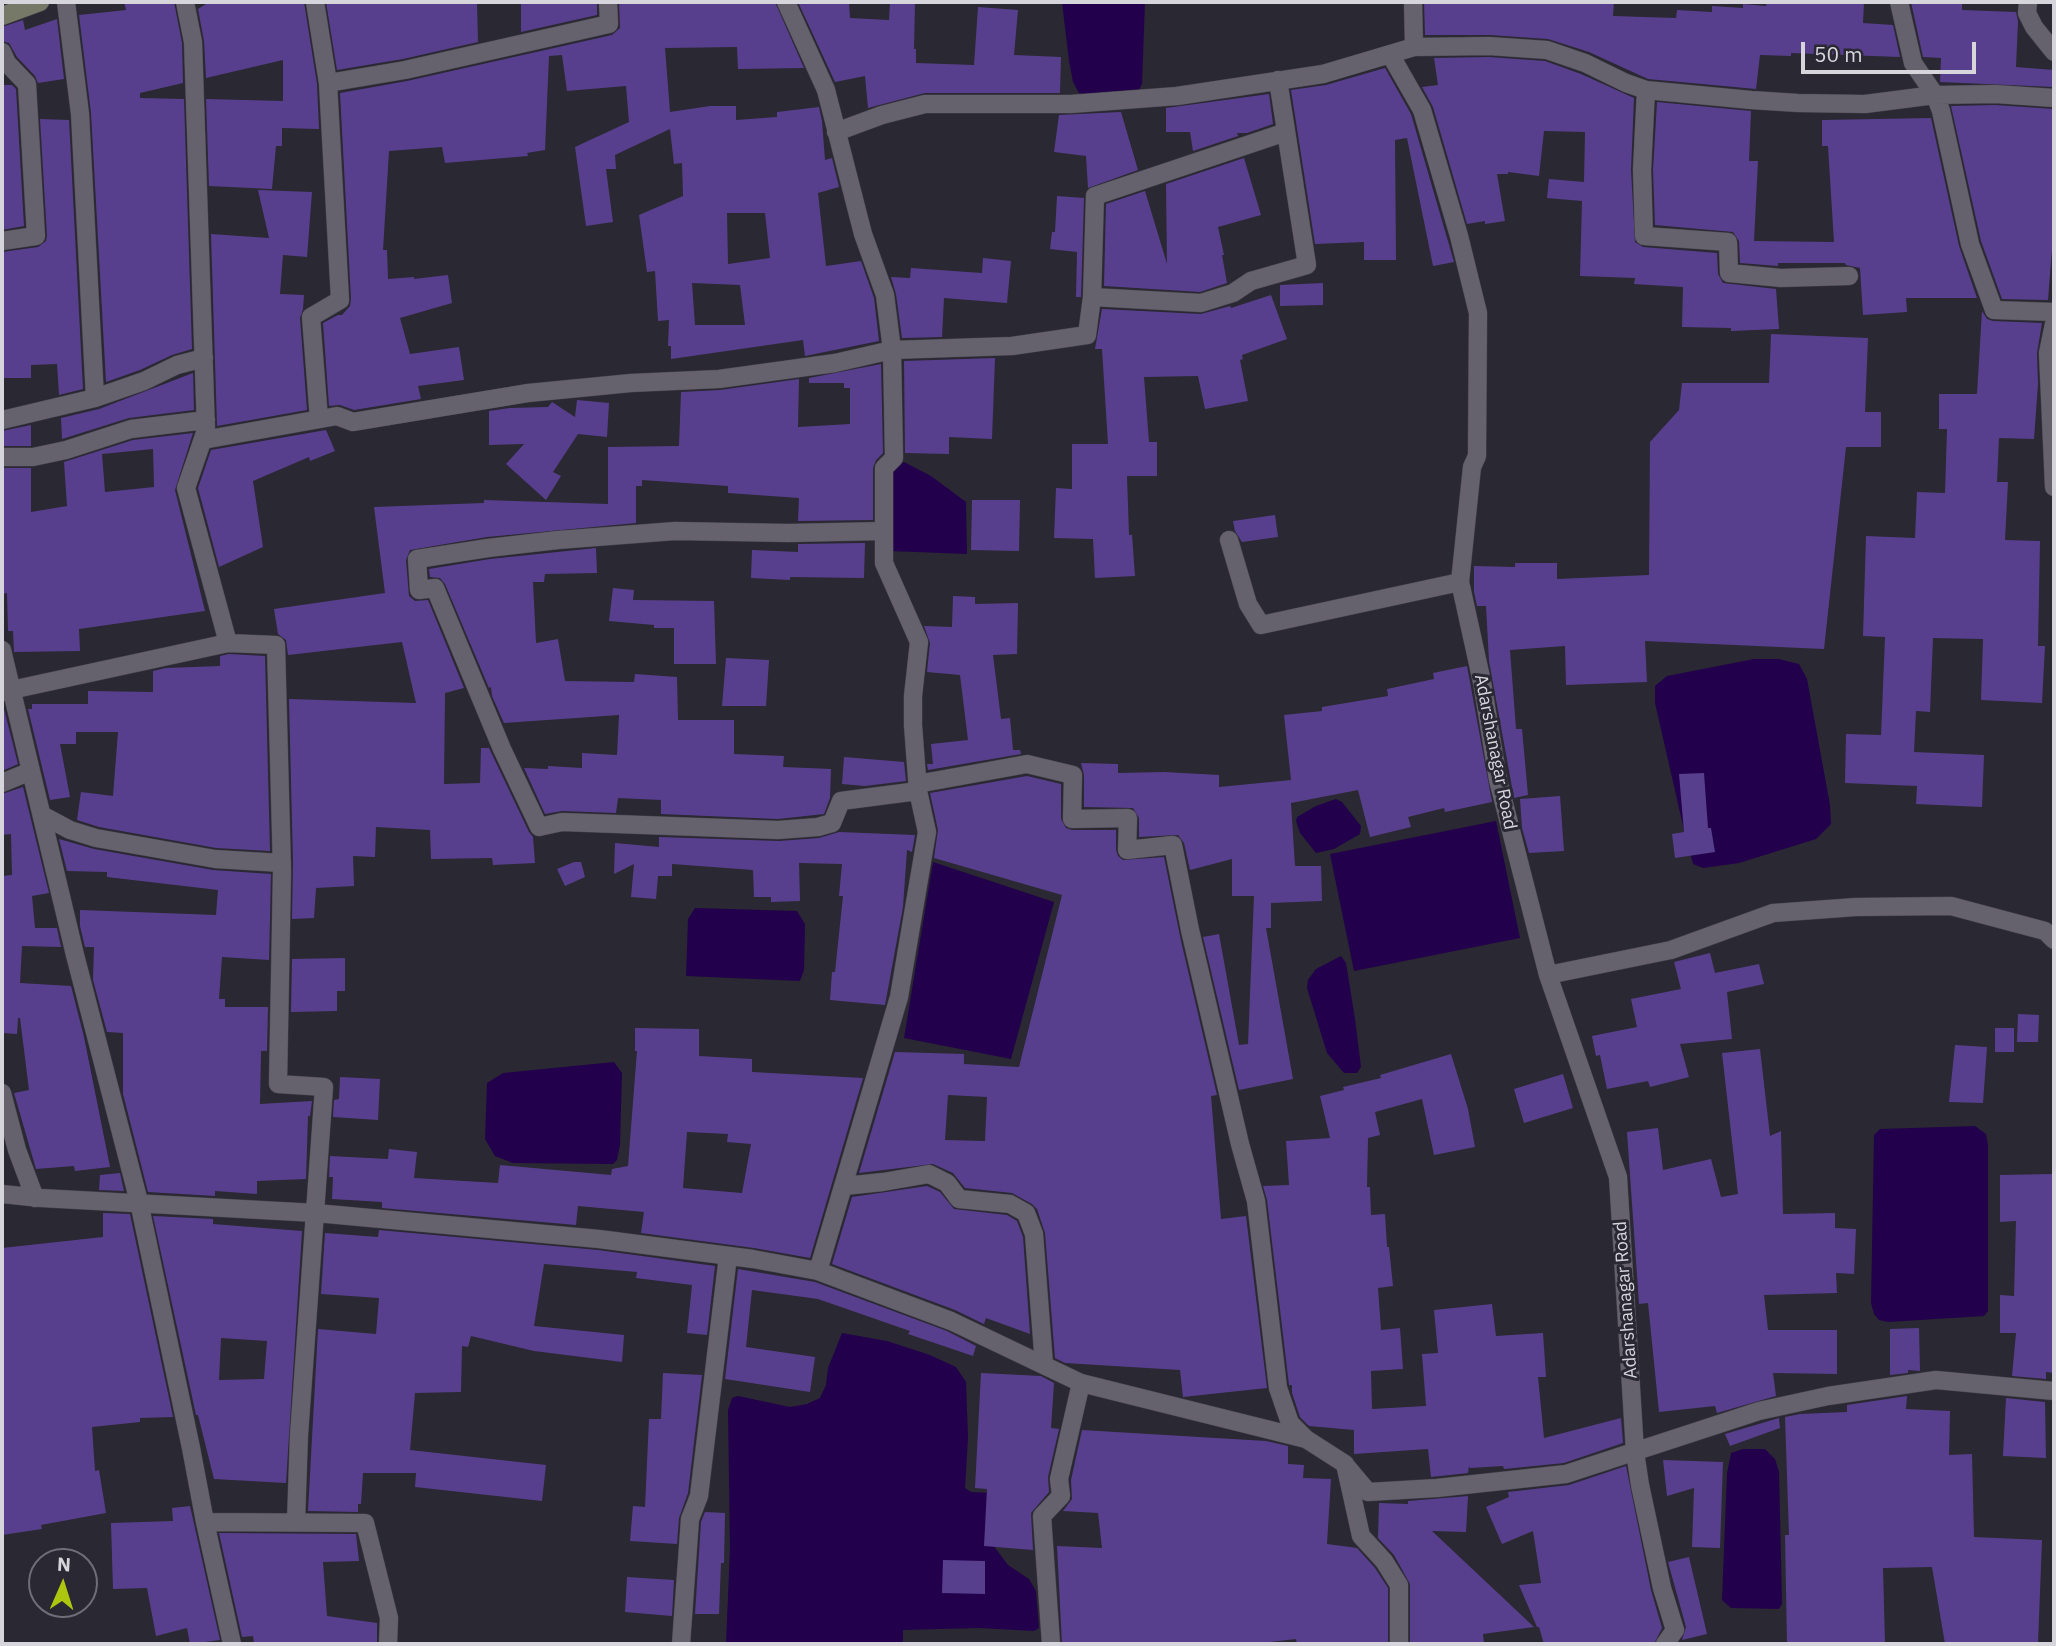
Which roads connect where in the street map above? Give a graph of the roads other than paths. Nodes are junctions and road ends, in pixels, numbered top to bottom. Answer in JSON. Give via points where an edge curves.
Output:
{"nodes":[{"id":1,"x":40,"y":2,"type":"edge"},
{"id":2,"x":66,"y":2,"type":"edge"},
{"id":3,"x":186,"y":2,"type":"edge"},
{"id":4,"x":315,"y":2,"type":"edge"},
{"id":5,"x":608,"y":2,"type":"edge"},
{"id":6,"x":786,"y":2,"type":"edge"},
{"id":7,"x":1413,"y":2,"type":"edge"},
{"id":8,"x":1899,"y":2,"type":"edge"},
{"id":9,"x":2028,"y":2,"type":"edge"},
{"id":10,"x":2,"y":16,"type":"edge"},
{"id":11,"x":1414,"y":47,"type":"junction"},
{"id":12,"x":2,"y":52,"type":"edge"},
{"id":13,"x":2054,"y":52,"type":"edge"},
{"id":14,"x":1390,"y":54,"type":"junction"},
{"id":15,"x":1278,"y":80,"type":"junction"},
{"id":16,"x":328,"y":83,"type":"junction"},
{"id":17,"x":1646,"y":90,"type":"junction"},
{"id":18,"x":1935,"y":95,"type":"junction"},
{"id":19,"x":2054,"y":98,"type":"edge"},
{"id":20,"x":836,"y":132,"type":"junction"},
{"id":21,"x":1286,"y":132,"type":"junction"},
{"id":22,"x":2,"y":242,"type":"edge"},
{"id":23,"x":1849,"y":276,"type":"dead end"},
{"id":24,"x":1092,"y":297,"type":"junction"},
{"id":25,"x":2054,"y":312,"type":"edge"},
{"id":26,"x":2054,"y":324,"type":"edge"},
{"id":27,"x":892,"y":350,"type":"junction"},
{"id":28,"x":204,"y":358,"type":"junction"},
{"id":29,"x":95,"y":398,"type":"junction"},
{"id":30,"x":2,"y":419,"type":"edge"},
{"id":31,"x":319,"y":419,"type":"junction"},
{"id":32,"x":206,"y":420,"type":"junction"},
{"id":33,"x":203,"y":440,"type":"junction"},
{"id":34,"x":2,"y":457,"type":"edge"},
{"id":35,"x":2054,"y":487,"type":"edge"},
{"id":36,"x":884,"y":531,"type":"junction"},
{"id":37,"x":1228,"y":540,"type":"dead end"},
{"id":38,"x":1460,"y":582,"type":"junction"},
{"id":39,"x":228,"y":643,"type":"junction"},
{"id":40,"x":2,"y":650,"type":"edge"},
{"id":41,"x":7,"y":691,"type":"edge"},
{"id":42,"x":31,"y":771,"type":"junction"},
{"id":43,"x":2,"y":783,"type":"edge"},
{"id":44,"x":917,"y":787,"type":"junction"},
{"id":45,"x":42,"y":815,"type":"junction"},
{"id":46,"x":282,"y":863,"type":"junction"},
{"id":47,"x":2054,"y":940,"type":"edge"},
{"id":48,"x":1548,"y":975,"type":"junction"},
{"id":49,"x":2,"y":1093,"type":"edge"},
{"id":50,"x":844,"y":1186,"type":"junction"},
{"id":51,"x":2,"y":1194,"type":"edge"},
{"id":52,"x":35,"y":1198,"type":"junction"},
{"id":53,"x":139,"y":1202,"type":"junction"},
{"id":54,"x":316,"y":1213,"type":"junction"},
{"id":55,"x":728,"y":1256,"type":"junction"},
{"id":56,"x":818,"y":1271,"type":"junction"},
{"id":57,"x":1044,"y":1365,"type":"junction"},
{"id":58,"x":1081,"y":1383,"type":"junction"},
{"id":59,"x":2054,"y":1391,"type":"edge"},
{"id":60,"x":1306,"y":1439,"type":"junction"},
{"id":61,"x":1635,"y":1452,"type":"junction"},
{"id":62,"x":1345,"y":1464,"type":"junction"},
{"id":63,"x":296,"y":1521,"type":"junction"},
{"id":64,"x":205,"y":1522,"type":"junction"},
{"id":65,"x":232,"y":1644,"type":"edge"},
{"id":66,"x":388,"y":1644,"type":"edge"},
{"id":67,"x":681,"y":1644,"type":"edge"},
{"id":68,"x":1051,"y":1644,"type":"edge"},
{"id":69,"x":1399,"y":1644,"type":"edge"},
{"id":70,"x":1665,"y":1644,"type":"edge"}],
"edges":[{"from":1,"to":10,"type":"main road"},
{"from":2,"to":29,"type":"street","via":[[80,114]]},
{"from":3,"to":28,"type":"street","via":[[193,42]]},
{"from":4,"to":16,"type":"street"},
{"from":5,"to":16,"type":"street","via":[[609,24]]},
{"from":6,"to":20,"type":"street","via":[[826,90]]},
{"from":7,"to":11,"type":"street"},
{"from":8,"to":18,"type":"street","via":[[1913,63]]},
{"from":9,"to":13,"type":"street","via":[[2027,13],[2034,27]]},
{"from":11,"to":14,"type":"street"},
{"from":11,"to":17,"type":"street","via":[[1547,50]]},
{"from":12,"to":22,"type":"street","via":[[27,84],[36,236]]},
{"from":14,"to":15,"type":"street","via":[[1323,74]]},
{"from":14,"to":38,"type":"street","name":"Adarshanagar Road","via":[[1425,121],[1478,313],[1477,456]]},
{"from":15,"to":20,"type":"street","via":[[1177,96],[1071,104],[925,104]]},
{"from":15,"to":21,"type":"street"},
{"from":16,"to":31,"type":"street","via":[[340,300],[311,317]]},
{"from":17,"to":18,"type":"street","via":[[1798,103],[1866,104]]},
{"from":17,"to":23,"type":"street","via":[[1644,236],[1728,242],[1729,273],[1781,278]]},
{"from":18,"to":19,"type":"street"},
{"from":18,"to":25,"type":"street","via":[[1970,244],[1994,310]]},
{"from":20,"to":27,"type":"street","via":[[863,234],[885,295]]},
{"from":21,"to":24,"type":"street","via":[[1095,196]]},
{"from":21,"to":24,"type":"street","via":[[1307,265],[1251,281],[1233,293],[1201,303]]},
{"from":24,"to":27,"type":"street","via":[[1087,335],[1012,346]]},
{"from":26,"to":35,"type":"street","via":[[2048,353]]},
{"from":27,"to":31,"type":"street","via":[[719,379],[528,393],[352,422],[337,416]]},
{"from":27,"to":36,"type":"street","via":[[894,458],[884,468]]},
{"from":28,"to":29,"type":"street"},
{"from":28,"to":32,"type":"street"},
{"from":29,"to":30,"type":"street"},
{"from":31,"to":33,"type":"street"},
{"from":32,"to":33,"type":"street"},
{"from":32,"to":34,"type":"street","via":[[131,429],[33,457]]},
{"from":33,"to":39,"type":"street","via":[[186,488]]},
{"from":36,"to":44,"type":"street","via":[[884,563],[919,642],[913,696]]},
{"from":36,"to":44,"type":"street","via":[[675,531],[488,548],[417,559],[419,590],[435,588],[539,827],[562,822],[778,830],[818,827],[832,823],[841,802]]},
{"from":37,"to":38,"type":"street","via":[[1248,604],[1261,625]]},
{"from":38,"to":48,"type":"street","name":"Adarshanagar Road","via":[[1498,780]]},
{"from":39,"to":41,"type":"street"},
{"from":39,"to":46,"type":"street","via":[[276,645]]},
{"from":40,"to":41,"type":"street"},
{"from":41,"to":42,"type":"street"},
{"from":42,"to":43,"type":"street"},
{"from":42,"to":45,"type":"street"},
{"from":44,"to":50,"type":"street","via":[[927,832],[899,997]]},
{"from":44,"to":60,"type":"street","via":[[1027,764],[1039,766],[1073,775],[1072,819],[1128,818],[1127,850],[1173,845],[1256,1201],[1278,1388],[1290,1423]]},
{"from":45,"to":46,"type":"street","via":[[96,838],[215,859]]},
{"from":45,"to":53,"type":"street"},
{"from":46,"to":54,"type":"street","via":[[278,1084],[324,1087]]},
{"from":47,"to":48,"type":"street","via":[[2045,931],[1951,906],[1856,907],[1773,914],[1671,950]]},
{"from":48,"to":61,"type":"street","name":"Adarshanagar Road","via":[[1618,1177]]},
{"from":49,"to":52,"type":"street"},
{"from":50,"to":56,"type":"street"},
{"from":50,"to":57,"type":"street","via":[[929,1174],[947,1183],[959,1199],[1010,1204],[1026,1213],[1034,1234]]},
{"from":51,"to":52,"type":"street"},
{"from":52,"to":53,"type":"street"},
{"from":53,"to":54,"type":"street"},
{"from":53,"to":64,"type":"street"},
{"from":54,"to":55,"type":"street","via":[[599,1239]]},
{"from":54,"to":63,"type":"street"},
{"from":55,"to":56,"type":"street"},
{"from":55,"to":67,"type":"street","via":[[699,1496],[690,1519]]},
{"from":56,"to":57,"type":"street","via":[[951,1321]]},
{"from":57,"to":58,"type":"street"},
{"from":58,"to":60,"type":"street"},
{"from":58,"to":68,"type":"street","via":[[1059,1479],[1061,1496],[1042,1516]]},
{"from":59,"to":61,"type":"street","via":[[1936,1380],[1912,1383],[1759,1411]]},
{"from":60,"to":62,"type":"street"},
{"from":61,"to":62,"type":"street","via":[[1566,1474],[1368,1492]]},
{"from":61,"to":70,"type":"street","name":"Adarshanagar Road","via":[[1675,1630]]},
{"from":62,"to":69,"type":"street","via":[[1361,1536],[1399,1585]]},
{"from":63,"to":64,"type":"street"},
{"from":63,"to":66,"type":"street","via":[[365,1523],[389,1618]]},
{"from":64,"to":65,"type":"street"}]}
